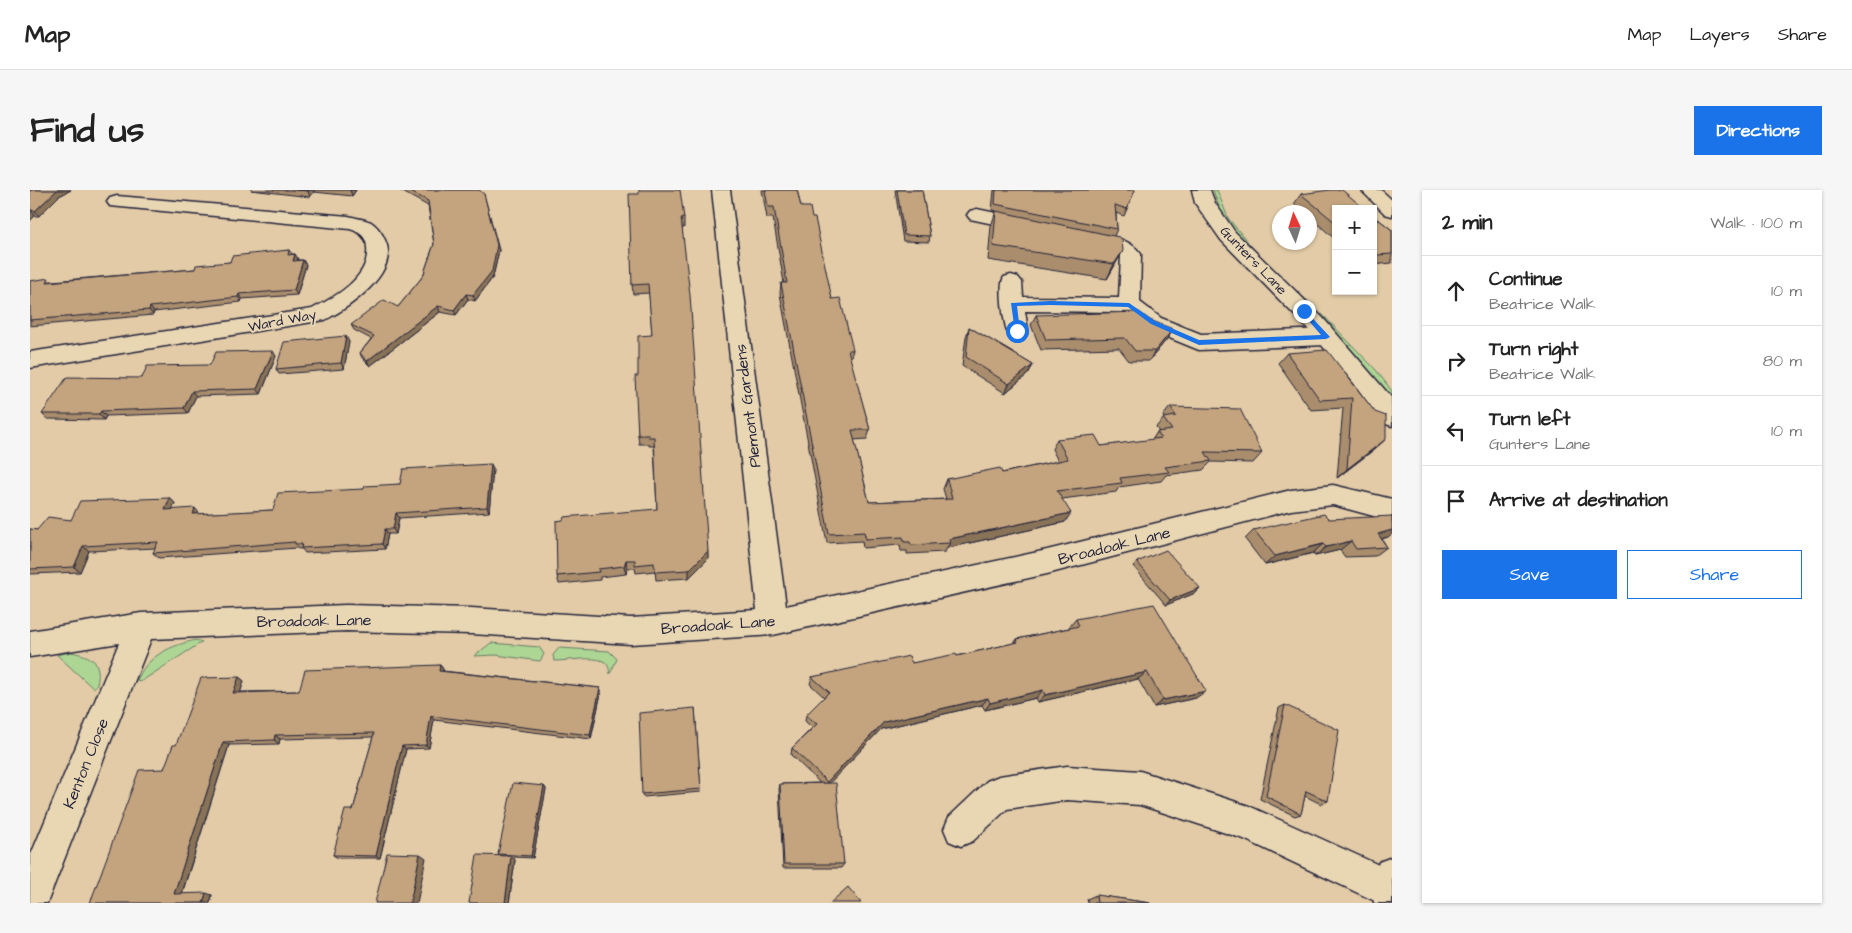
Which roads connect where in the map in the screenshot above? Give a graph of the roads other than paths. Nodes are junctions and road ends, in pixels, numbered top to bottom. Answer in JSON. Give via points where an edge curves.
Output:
{"nodes":[{"id":1,"x":721,"y":190,"type":"edge"},
{"id":2,"x":1200,"y":190,"type":"edge"},
{"id":3,"x":1370,"y":190,"type":"edge"},
{"id":4,"x":117,"y":202,"type":"dead end"},
{"id":5,"x":1392,"y":210,"type":"edge"},
{"id":6,"x":977,"y":215,"type":"dead end"},
{"id":7,"x":1011,"y":282,"type":"dead end"},
{"id":8,"x":1014,"y":304,"type":"junction"},
{"id":9,"x":1129,"y":305,"type":"junction"},
{"id":10,"x":1017,"y":331,"type":"dead end"},
{"id":11,"x":1326,"y":337,"type":"junction"},
{"id":12,"x":30,"y":360,"type":"edge"},
{"id":13,"x":1392,"y":417,"type":"edge"},
{"id":14,"x":1392,"y":510,"type":"edge"},
{"id":15,"x":773,"y":622,"type":"junction"},
{"id":16,"x":140,"y":626,"type":"junction"},
{"id":17,"x":30,"y":644,"type":"edge"},
{"id":18,"x":961,"y":828,"type":"dead end"},
{"id":19,"x":1391,"y":889,"type":"edge"},
{"id":20,"x":30,"y":901,"type":"edge"}],
"edges":[{"from":1,"to":15,"type":"street","name":"Plemont Gardens"},
{"from":2,"to":11,"type":"street","name":"Gunters Lane","via":[[1214,219]]},
{"from":3,"to":5,"type":"street"},
{"from":4,"to":12,"type":"street","name":"Ward Way","via":[[348,222],[365,227],[379,248],[377,259],[355,291],[317,315]]},
{"from":6,"to":9,"type":"street","via":[[1120,245],[1131,254]]},
{"from":7,"to":8,"type":"street"},
{"from":8,"to":9,"type":"street"},
{"from":8,"to":10,"type":"street"},
{"from":9,"to":11,"type":"street","via":[[1153,323],[1199,342]]},
{"from":11,"to":13,"type":"street","name":"Gunters Lane"},
{"from":14,"to":15,"type":"street","name":"Broadoak Lane","via":[[1333,495],[1290,500],[1047,562]]},
{"from":15,"to":16,"type":"street","name":"Broadoak Lane","via":[[631,631],[471,621],[346,618]]},
{"from":16,"to":17,"type":"street","name":"Broadoak Lane"},
{"from":16,"to":20,"type":"street","name":"Kenton Close"},
{"from":18,"to":19,"type":"street","via":[[998,793],[1067,783],[1140,788],[1249,823]]}]}
